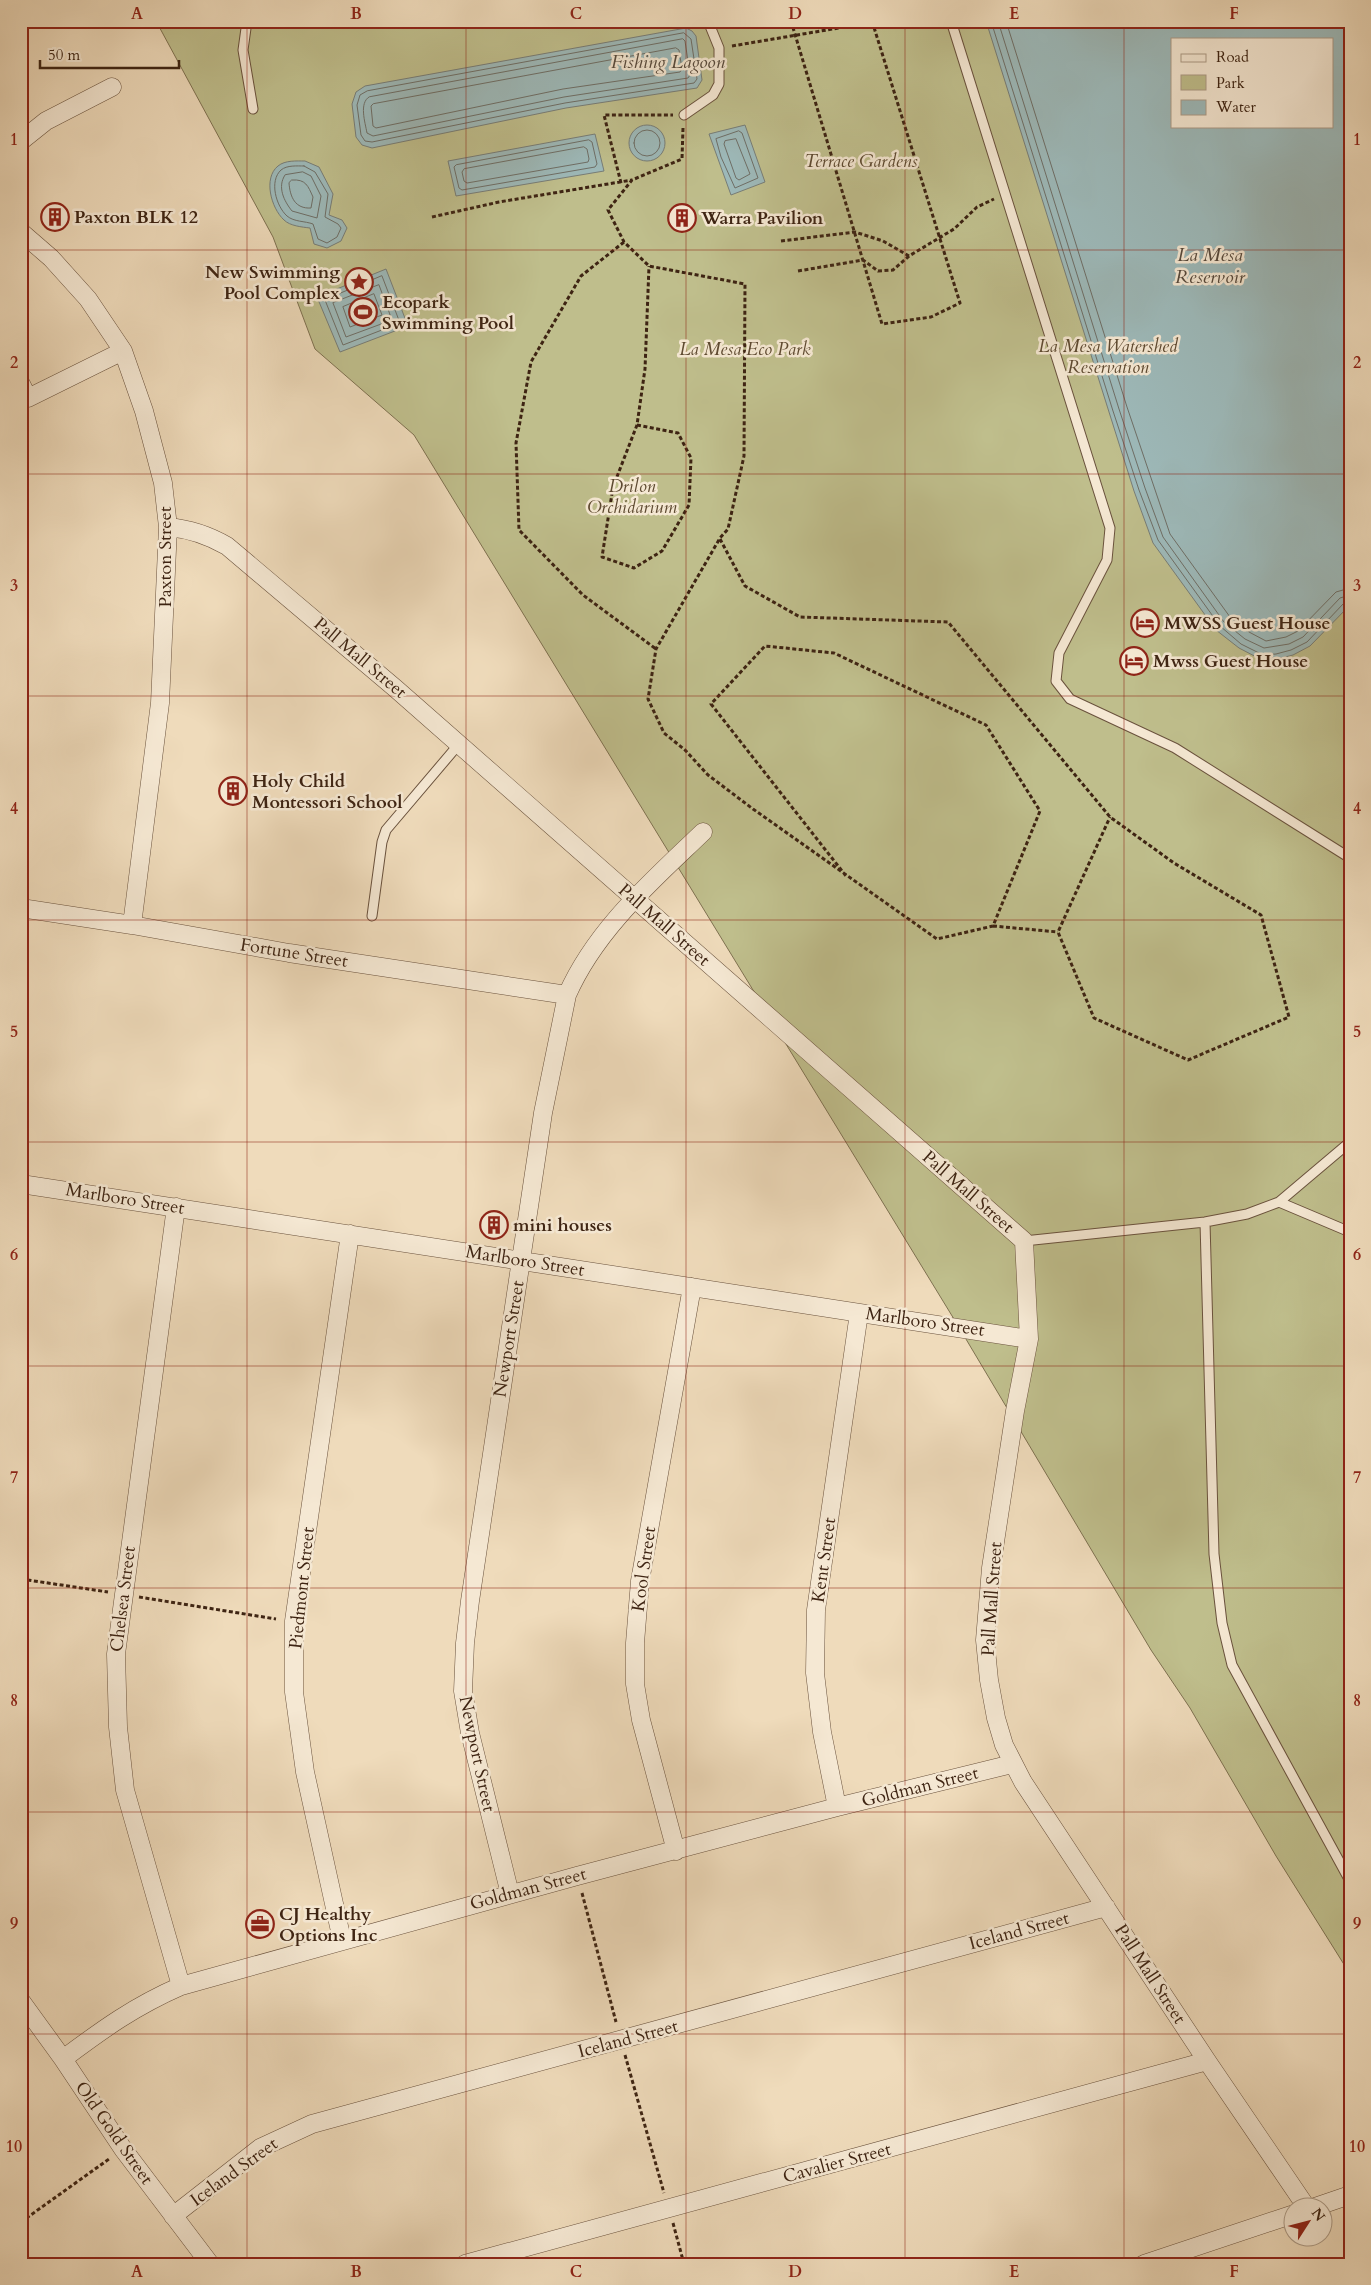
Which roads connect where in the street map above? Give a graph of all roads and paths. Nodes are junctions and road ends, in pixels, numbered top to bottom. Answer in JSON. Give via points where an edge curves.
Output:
{"nodes":[{"id":1,"x":247,"y":21,"type":"edge"},
{"id":2,"x":708,"y":21,"type":"edge"},
{"id":3,"x":791,"y":21,"type":"edge"},
{"id":4,"x":880,"y":21,"type":"edge"},
{"id":5,"x":950,"y":21,"type":"edge"},
{"id":6,"x":872,"y":22,"type":"edge"},
{"id":7,"x":796,"y":35,"type":"junction"},
{"id":8,"x":719,"y":48,"type":"junction"},
{"id":9,"x":112,"y":87,"type":"dead end"},
{"id":10,"x":253,"y":109,"type":"dead end"},
{"id":11,"x":684,"y":115,"type":"junction"},
{"id":12,"x":21,"y":142,"type":"edge"},
{"id":13,"x":632,"y":180,"type":"junction"},
{"id":14,"x":621,"y":183,"type":"junction"},
{"id":15,"x":1004,"y":195,"type":"junction"},
{"id":16,"x":432,"y":217,"type":"dead end"},
{"id":17,"x":21,"y":232,"type":"edge"},
{"id":18,"x":854,"y":232,"type":"junction"},
{"id":19,"x":939,"y":237,"type":"junction"},
{"id":20,"x":781,"y":241,"type":"dead end"},
{"id":21,"x":624,"y":242,"type":"junction"},
{"id":22,"x":909,"y":256,"type":"junction"},
{"id":23,"x":863,"y":260,"type":"junction"},
{"id":24,"x":648,"y":266,"type":"junction"},
{"id":25,"x":798,"y":270,"type":"dead end"},
{"id":26,"x":123,"y":351,"type":"junction"},
{"id":27,"x":21,"y":384,"type":"edge"},
{"id":28,"x":637,"y":425,"type":"junction"},
{"id":29,"x":168,"y":527,"type":"junction"},
{"id":30,"x":720,"y":538,"type":"junction"},
{"id":31,"x":656,"y":649,"type":"junction"},
{"id":32,"x":459,"y":744,"type":"junction"},
{"id":33,"x":1110,"y":817,"type":"junction"},
{"id":34,"x":703,"y":832,"type":"dead end"},
{"id":35,"x":1350,"y":858,"type":"edge"},
{"id":36,"x":846,"y":876,"type":"junction"},
{"id":37,"x":634,"y":899,"type":"junction"},
{"id":38,"x":21,"y":908,"type":"edge"},
{"id":39,"x":372,"y":916,"type":"dead end"},
{"id":40,"x":132,"y":925,"type":"junction"},
{"id":41,"x":993,"y":926,"type":"junction"},
{"id":42,"x":1058,"y":932,"type":"junction"},
{"id":43,"x":567,"y":995,"type":"junction"},
{"id":44,"x":1350,"y":1142,"type":"edge"},
{"id":45,"x":21,"y":1184,"type":"edge"},
{"id":46,"x":1279,"y":1202,"type":"junction"},
{"id":47,"x":176,"y":1207,"type":"junction"},
{"id":48,"x":1204,"y":1222,"type":"junction"},
{"id":49,"x":1350,"y":1232,"type":"edge"},
{"id":50,"x":350,"y":1234,"type":"junction"},
{"id":51,"x":1024,"y":1241,"type":"junction"},
{"id":52,"x":521,"y":1260,"type":"junction"},
{"id":53,"x":692,"y":1287,"type":"junction"},
{"id":54,"x":860,"y":1313,"type":"junction"},
{"id":55,"x":1029,"y":1339,"type":"junction"},
{"id":56,"x":21,"y":1579,"type":"edge"},
{"id":57,"x":123,"y":1595,"type":"junction"},
{"id":58,"x":294,"y":1621,"type":"junction"},
{"id":59,"x":1012,"y":1764,"type":"junction"},
{"id":60,"x":837,"y":1807,"type":"junction"},
{"id":61,"x":676,"y":1851,"type":"junction"},
{"id":62,"x":577,"y":1876,"type":"junction"},
{"id":63,"x":1350,"y":1881,"type":"edge"},
{"id":64,"x":510,"y":1894,"type":"junction"},
{"id":65,"x":1106,"y":1907,"type":"junction"},
{"id":66,"x":342,"y":1940,"type":"junction"},
{"id":67,"x":182,"y":1986,"type":"junction"},
{"id":68,"x":21,"y":2001,"type":"edge"},
{"id":69,"x":621,"y":2041,"type":"junction"},
{"id":70,"x":63,"y":2059,"type":"junction"},
{"id":71,"x":1207,"y":2061,"type":"junction"},
{"id":72,"x":123,"y":2149,"type":"junction"},
{"id":73,"x":1350,"y":2195,"type":"edge"},
{"id":74,"x":1300,"y":2198,"type":"edge"},
{"id":75,"x":1334,"y":2200,"type":"edge"},
{"id":76,"x":669,"y":2210,"type":"junction"},
{"id":77,"x":173,"y":2216,"type":"junction"},
{"id":78,"x":1284,"y":2217,"type":"edge"},
{"id":79,"x":21,"y":2222,"type":"edge"},
{"id":80,"x":210,"y":2264,"type":"edge"},
{"id":81,"x":465,"y":2264,"type":"edge"},
{"id":82,"x":684,"y":2264,"type":"edge"},
{"id":83,"x":1144,"y":2264,"type":"edge"}],
"edges":[{"from":1,"to":10,"type":"lane","via":[[243,50]]},
{"from":2,"to":8,"type":"lane"},
{"from":3,"to":7,"type":"path"},
{"from":4,"to":6,"type":"path"},
{"from":5,"to":15,"type":"lane"},
{"from":6,"to":7,"type":"path"},
{"from":6,"to":19,"type":"path"},
{"from":7,"to":8,"type":"path"},
{"from":7,"to":18,"type":"path"},
{"from":8,"to":11,"type":"lane","via":[[719,84],[713,95]]},
{"from":9,"to":12,"type":"street","via":[[46,121]]},
{"from":11,"to":13,"type":"path","via":[[682,158]]},
{"from":11,"to":14,"type":"path","via":[[604,115]]},
{"from":13,"to":14,"type":"path"},
{"from":13,"to":21,"type":"path","via":[[608,210]]},
{"from":14,"to":16,"type":"path","via":[[499,202]]},
{"from":15,"to":19,"type":"path","via":[[977,207],[954,229]]},
{"from":15,"to":35,"type":"lane","via":[[1110,528],[1107,560],[1059,653],[1056,681],[1070,698],[1175,748]]},
{"from":17,"to":26,"type":"street","name":"Paxton Street","via":[[51,258],[88,298]]},
{"from":18,"to":20,"type":"path"},
{"from":18,"to":22,"type":"path","via":[[883,241]]},
{"from":18,"to":23,"type":"path"},
{"from":19,"to":22,"type":"path"},
{"from":19,"to":23,"type":"path","via":[[960,303],[931,317],[882,324]]},
{"from":21,"to":24,"type":"path"},
{"from":21,"to":31,"type":"path","via":[[581,276],[531,362],[516,443],[519,530],[583,595]]},
{"from":22,"to":23,"type":"path","via":[[893,270],[878,271]]},
{"from":23,"to":25,"type":"path"},
{"from":24,"to":28,"type":"path","via":[[645,369]]},
{"from":24,"to":30,"type":"path","via":[[745,284],[744,456],[728,529]]},
{"from":26,"to":27,"type":"street","via":[[28,398]]},
{"from":26,"to":29,"type":"street","name":"Paxton Street","via":[[144,411],[163,483]]},
{"from":28,"to":28,"type":"path","via":[[613,487],[602,557],[634,568],[662,551],[689,505],[691,458],[678,433]]},
{"from":29,"to":32,"type":"street","name":"Pall Mall Street","via":[[202,533],[227,546]]},
{"from":29,"to":40,"type":"street","name":"Paxton Street","via":[[160,703]]},
{"from":30,"to":31,"type":"path"},
{"from":30,"to":33,"type":"path","via":[[745,586],[800,617],[948,622]]},
{"from":31,"to":36,"type":"path","via":[[648,699],[664,732],[708,775]]},
{"from":32,"to":37,"type":"street","name":"Pall Mall Street"},
{"from":32,"to":39,"type":"lane","via":[[386,830]]},
{"from":33,"to":42,"type":"path"},
{"from":33,"to":42,"type":"path","via":[[1174,863],[1262,915],[1289,1017],[1188,1060],[1094,1018]]},
{"from":34,"to":37,"type":"street","name":"Newport Street"},
{"from":36,"to":41,"type":"path","via":[[937,939]]},
{"from":36,"to":41,"type":"path","via":[[711,704],[765,646],[834,653],[986,726],[1040,811]]},
{"from":37,"to":43,"type":"street","name":"Newport Street","via":[[592,950]]},
{"from":37,"to":51,"type":"street","name":"Pall Mall Street"},
{"from":38,"to":40,"type":"street","name":"Fortune Street"},
{"from":40,"to":43,"type":"street","name":"Fortune Street","via":[[289,953]]},
{"from":41,"to":42,"type":"path"},
{"from":43,"to":52,"type":"street","name":"Newport Street","via":[[543,1113]]},
{"from":44,"to":46,"type":"lane"},
{"from":45,"to":47,"type":"street","name":"Marlboro Street"},
{"from":46,"to":48,"type":"lane","via":[[1246,1214]]},
{"from":46,"to":49,"type":"lane"},
{"from":47,"to":50,"type":"street","name":"Marlboro Street"},
{"from":47,"to":57,"type":"street","name":"Chelsea Street"},
{"from":48,"to":51,"type":"lane"},
{"from":48,"to":63,"type":"lane","via":[[1214,1554],[1222,1623],[1232,1665]]},
{"from":50,"to":52,"type":"street","name":"Marlboro Street"},
{"from":50,"to":58,"type":"street","name":"Piedmont Street"},
{"from":51,"to":55,"type":"street","name":"Pall Mall Street"},
{"from":52,"to":53,"type":"street","name":"Marlboro Street"},
{"from":52,"to":64,"type":"street","name":"Newport Street","via":[[470,1601],[463,1691],[470,1733]]},
{"from":53,"to":54,"type":"street","name":"Marlboro Street"},
{"from":53,"to":61,"type":"street","name":"Kool Street","via":[[640,1581],[635,1643],[635,1684],[641,1720]]},
{"from":54,"to":55,"type":"street","name":"Marlboro Street"},
{"from":54,"to":60,"type":"street","name":"Kent Street","via":[[816,1610],[815,1673],[822,1732]]},
{"from":55,"to":59,"type":"street","name":"Pall Mall Street","via":[[991,1568],[986,1640],[994,1709]]},
{"from":56,"to":57,"type":"path"},
{"from":57,"to":58,"type":"path"},
{"from":57,"to":67,"type":"street","name":"Chelsea Street","via":[[116,1654],[118,1727],[125,1790]]},
{"from":58,"to":66,"type":"street","name":"Piedmont Street","via":[[294,1692],[305,1772]]},
{"from":59,"to":60,"type":"street","name":"Goldman Street"},
{"from":59,"to":65,"type":"street","name":"Pall Mall Street"},
{"from":60,"to":61,"type":"street","name":"Goldman Street"},
{"from":61,"to":62,"type":"street","name":"Goldman Street"},
{"from":62,"to":64,"type":"street","name":"Goldman Street"},
{"from":62,"to":69,"type":"path"},
{"from":64,"to":66,"type":"street","name":"Goldman Street"},
{"from":65,"to":69,"type":"street","name":"Iceland Street"},
{"from":65,"to":71,"type":"street","name":"Pall Mall Street"},
{"from":66,"to":67,"type":"street","name":"Goldman Street"},
{"from":67,"to":70,"type":"street","name":"Goldman Street","via":[[117,2018]]},
{"from":68,"to":70,"type":"street","name":"Old Gold Street"},
{"from":69,"to":76,"type":"path"},
{"from":69,"to":77,"type":"street","name":"Iceland Street","via":[[312,2124],[260,2148]]},
{"from":70,"to":72,"type":"street","name":"Old Gold Street"},
{"from":71,"to":74,"type":"street","name":"Pall Mall Street"},
{"from":71,"to":76,"type":"street","name":"Cavalier Street"},
{"from":72,"to":77,"type":"street","name":"Old Gold Street"},
{"from":72,"to":79,"type":"path"},
{"from":73,"to":75,"type":"street"},
{"from":76,"to":81,"type":"street","name":"Cavalier Street"},
{"from":76,"to":82,"type":"path"},
{"from":77,"to":80,"type":"street","name":"Old Gold Street"},
{"from":78,"to":83,"type":"street"}]}
